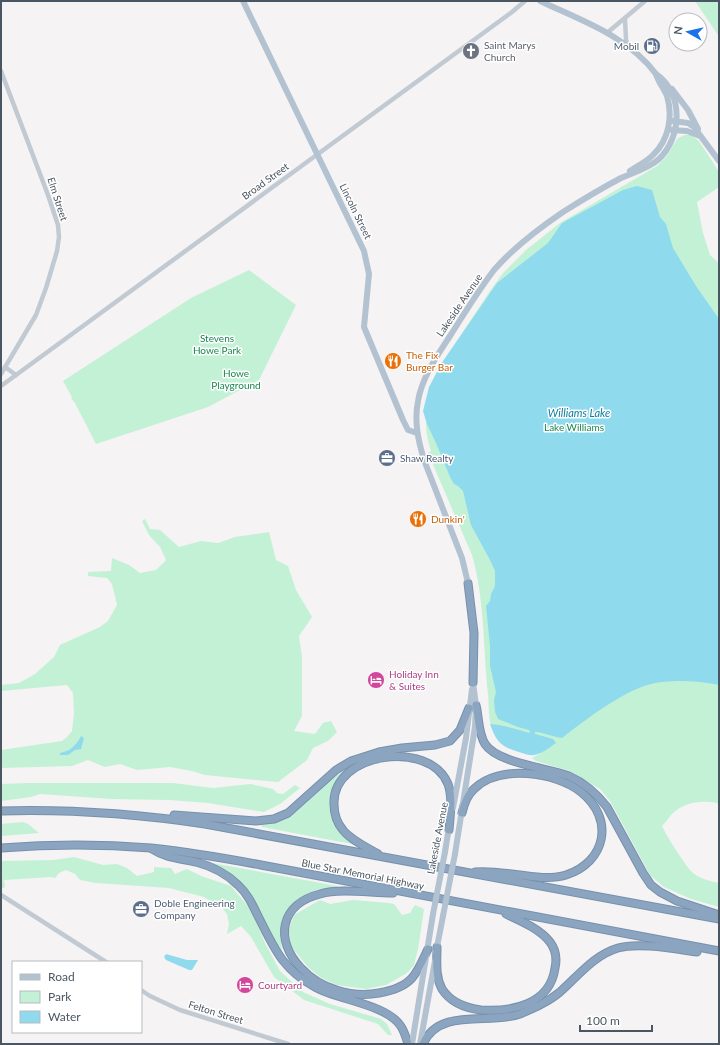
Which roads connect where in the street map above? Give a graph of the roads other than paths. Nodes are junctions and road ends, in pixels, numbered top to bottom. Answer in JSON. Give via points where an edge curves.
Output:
{"nodes":[{"id":1,"x":243,"y":1,"type":"edge"},
{"id":2,"x":525,"y":1,"type":"edge"},
{"id":3,"x":540,"y":1,"type":"edge"},
{"id":4,"x":645,"y":1,"type":"edge"},
{"id":5,"x":625,"y":19,"type":"junction"},
{"id":6,"x":607,"y":33,"type":"junction"},
{"id":7,"x":629,"y":47,"type":"junction"},
{"id":8,"x":1,"y":71,"type":"edge"},
{"id":9,"x":656,"y":74,"type":"junction"},
{"id":10,"x":667,"y":85,"type":"junction"},
{"id":11,"x":670,"y":120,"type":"junction"},
{"id":12,"x":677,"y":121,"type":"junction"},
{"id":13,"x":668,"y":130,"type":"junction"},
{"id":14,"x":676,"y":130,"type":"junction"},
{"id":15,"x":703,"y":138,"type":"junction"},
{"id":16,"x":318,"y":154,"type":"junction"},
{"id":17,"x":719,"y":161,"type":"edge"},
{"id":18,"x":620,"y":179,"type":"junction"},
{"id":19,"x":5,"y":367,"type":"junction"},
{"id":20,"x":1,"y":374,"type":"edge"},
{"id":21,"x":16,"y":375,"type":"junction"},
{"id":22,"x":1,"y":386,"type":"edge"},
{"id":23,"x":417,"y":433,"type":"junction"},
{"id":24,"x":468,"y":583,"type":"joint"},
{"id":25,"x":473,"y":683,"type":"joint"},
{"id":26,"x":473,"y":706,"type":"junction"},
{"id":27,"x":1,"y":811,"type":"edge"},
{"id":28,"x":92,"y":811,"type":"junction"},
{"id":29,"x":462,"y":813,"type":"junction"},
{"id":30,"x":449,"y":830,"type":"junction"},
{"id":31,"x":1,"y":848,"type":"edge"},
{"id":32,"x":150,"y":848,"type":"junction"},
{"id":33,"x":382,"y":856,"type":"junction"},
{"id":34,"x":467,"y":872,"type":"junction"},
{"id":35,"x":1,"y":895,"type":"edge"},
{"id":36,"x":426,"y":896,"type":"junction"},
{"id":37,"x":485,"y":907,"type":"junction"},
{"id":38,"x":719,"y":915,"type":"edge"},
{"id":39,"x":719,"y":919,"type":"edge"},
{"id":40,"x":437,"y":947,"type":"junction"},
{"id":41,"x":428,"y":949,"type":"junction"},
{"id":42,"x":719,"y":953,"type":"edge"},
{"id":43,"x":104,"y":961,"type":"edge"},
{"id":44,"x":142,"y":991,"type":"edge"},
{"id":45,"x":288,"y":1044,"type":"edge"},
{"id":46,"x":408,"y":1044,"type":"edge"},
{"id":47,"x":412,"y":1044,"type":"edge"},
{"id":48,"x":422,"y":1044,"type":"edge"}],
"edges":[{"from":1,"to":16,"type":"main road","name":"Lincoln Street"},
{"from":2,"to":16,"type":"street","name":"Broad Street"},
{"from":3,"to":6,"type":"main road"},
{"from":4,"to":5,"type":"street"},
{"from":5,"to":6,"type":"street"},
{"from":5,"to":7,"type":"street"},
{"from":6,"to":7,"type":"main road"},
{"from":7,"to":9,"type":"main road"},
{"from":8,"to":19,"type":"street","name":"Elm Street","via":[[48,195],[58,225],[59,237],[55,258],[36,315]]},
{"from":9,"to":10,"type":"main road","name":"Lakeside Avenue","via":[[662,77]]},
{"from":9,"to":11,"type":"main road","name":"Lakeside Avenue","via":[[670,106]]},
{"from":10,"to":12,"type":"main road","name":"Lakeside Avenue","via":[[674,100]]},
{"from":10,"to":15,"type":"main road","via":[[680,98]]},
{"from":11,"to":12,"type":"main road"},
{"from":11,"to":13,"type":"main road","name":"Lakeside Avenue"},
{"from":12,"to":14,"type":"main road","name":"Lakeside Avenue"},
{"from":12,"to":15,"type":"main road","via":[[688,123]]},
{"from":13,"to":14,"type":"main road"},
{"from":13,"to":18,"type":"main road","name":"Lakeside Avenue","via":[[658,150]]},
{"from":14,"to":15,"type":"main road","via":[[687,131]]},
{"from":14,"to":18,"type":"main road","name":"Lakeside Avenue","via":[[667,149],[658,160]]},
{"from":15,"to":17,"type":"main road"},
{"from":16,"to":21,"type":"street","name":"Broad Street"},
{"from":16,"to":23,"type":"main road","name":"Lincoln Street","via":[[365,254],[369,274],[364,327],[403,420],[408,430]]},
{"from":18,"to":23,"type":"main road","name":"Lakeside Avenue","via":[[534,232],[494,271],[461,318],[428,373],[418,400]]},
{"from":19,"to":20,"type":"street","name":"Elm Street"},
{"from":19,"to":21,"type":"street"},
{"from":21,"to":22,"type":"street","name":"Broad Street"},
{"from":23,"to":24,"type":"main road","name":"Lakeside Avenue","via":[[424,460],[462,558]]},
{"from":24,"to":25,"type":"highway","name":"Lakeside Avenue","via":[[474,633]]},
{"from":25,"to":26,"type":"main road","name":"Lakeside Avenue"},
{"from":26,"to":28,"type":"highway","via":[[460,730],[450,741],[379,752],[351,761],[336,770],[288,813],[274,819],[256,821],[128,811]]},
{"from":26,"to":29,"type":"main road","name":"Lakeside Avenue","via":[[474,739]]},
{"from":26,"to":30,"type":"main road","name":"Lakeside Avenue"},
{"from":26,"to":38,"type":"highway","via":[[483,740],[489,749],[502,757],[562,774],[585,785],[607,807],[651,885],[677,901]]},
{"from":27,"to":28,"type":"highway","name":"Blue Star Memorial Highway"},
{"from":28,"to":33,"type":"highway","name":"Blue Star Memorial Highway","via":[[205,824]]},
{"from":29,"to":34,"type":"highway","via":[[471,792],[481,783],[507,774],[526,773],[554,779],[582,792],[588,798],[602,827],[601,842],[594,856],[582,867],[566,875],[549,877],[488,870]]},
{"from":29,"to":40,"type":"main road","name":"Lakeside Avenue","bridge":true},
{"from":30,"to":33,"type":"highway","via":[[449,787],[436,768],[422,760],[407,758],[382,758],[364,763],[349,771],[338,784],[334,798],[335,813],[340,827],[346,834]]},
{"from":30,"to":41,"type":"main road","name":"Lakeside Avenue","bridge":true},
{"from":31,"to":32,"type":"highway","name":"Blue Star Memorial Highway"},
{"from":32,"to":36,"type":"highway","name":"Blue Star Memorial Highway","via":[[234,860]]},
{"from":32,"to":46,"type":"highway","via":[[164,856],[203,864],[228,876],[247,896],[276,951],[290,969],[324,992],[381,1011],[394,1018],[402,1027]]},
{"from":33,"to":34,"type":"highway","name":"Blue Star Memorial Highway"},
{"from":34,"to":39,"type":"highway","name":"Blue Star Memorial Highway"},
{"from":35,"to":43,"type":"street"},
{"from":36,"to":37,"type":"highway","name":"Blue Star Memorial Highway"},
{"from":36,"to":41,"type":"highway","via":[[343,892],[321,894],[307,898],[291,910],[286,920],[285,932],[291,955],[305,972],[327,986],[350,994],[378,994],[404,985],[414,975]]},
{"from":37,"to":40,"type":"highway","via":[[524,922],[542,934],[552,945],[556,956],[555,972],[542,996],[525,1005],[507,1010],[471,1009],[453,1002],[442,988],[438,977]]},
{"from":37,"to":42,"type":"highway","name":"Blue Star Memorial Highway"},
{"from":40,"to":48,"type":"main road","name":"Lakeside Avenue"},
{"from":41,"to":47,"type":"main road","name":"Lakeside Avenue"},
{"from":42,"to":48,"type":"highway","via":[[640,946],[618,948],[587,966],[560,992],[541,1005],[508,1017],[444,1023],[431,1032]]},
{"from":44,"to":45,"type":"street","name":"Felton Street","via":[[180,1010]]}]}
